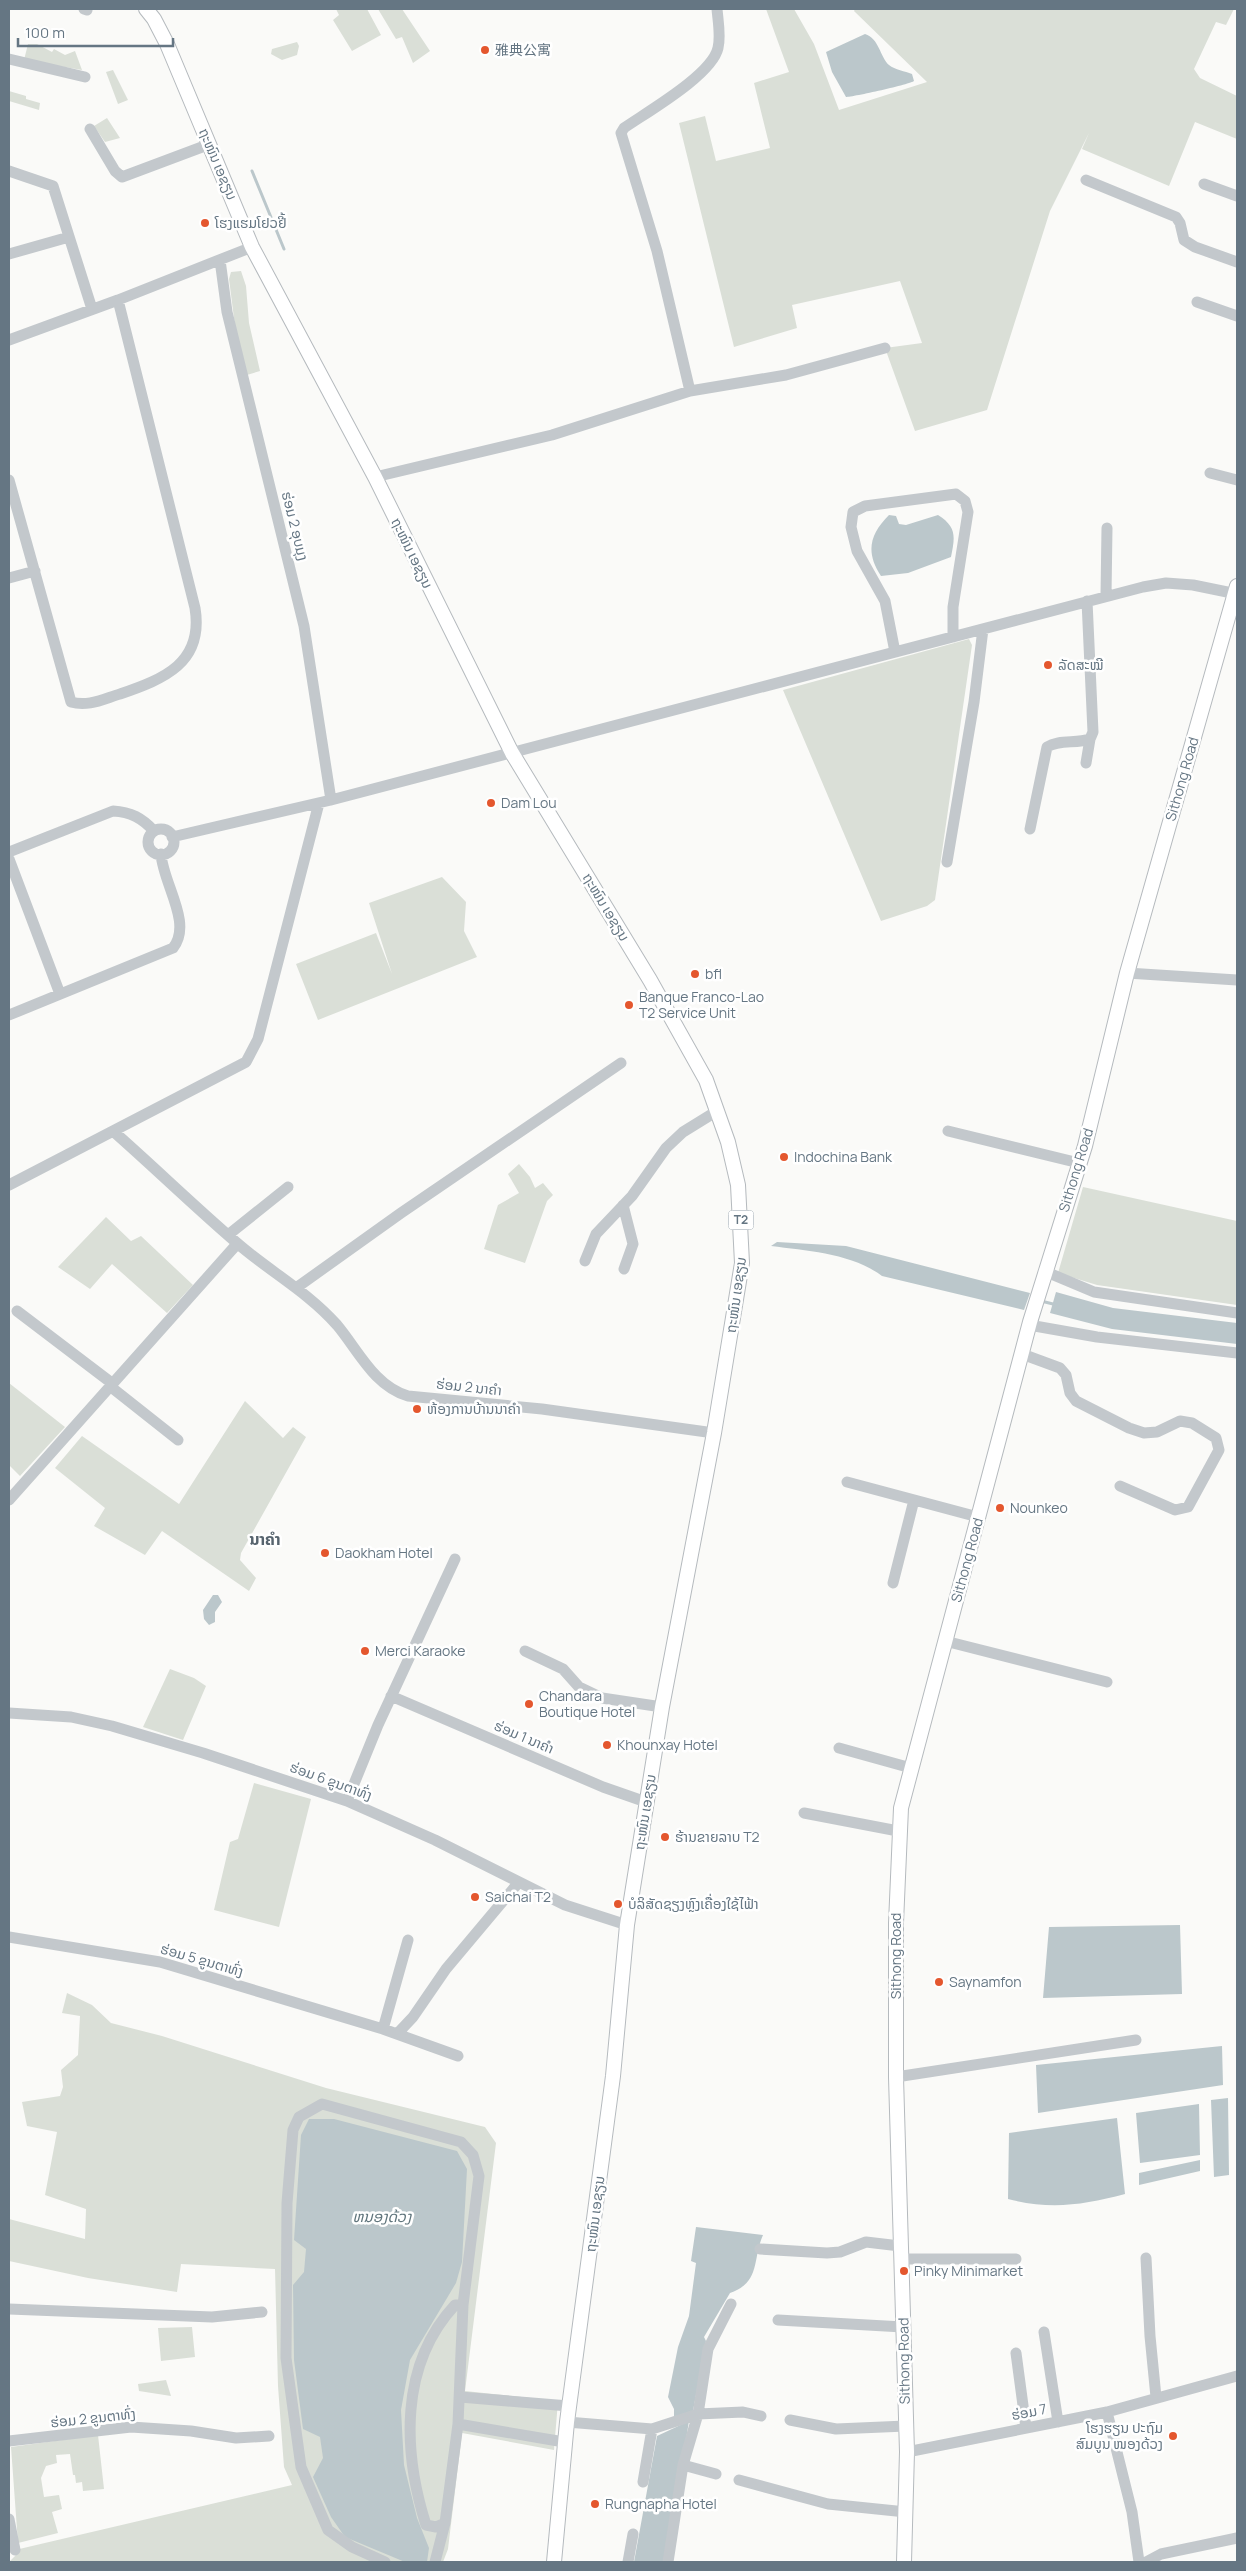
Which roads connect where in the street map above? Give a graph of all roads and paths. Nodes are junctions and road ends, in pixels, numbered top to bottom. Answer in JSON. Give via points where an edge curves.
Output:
{"nodes":[{"id":1,"x":146,"y":9,"type":"edge"},
{"id":2,"x":717,"y":9,"type":"edge"},
{"id":3,"x":9,"y":59,"type":"edge"},
{"id":4,"x":85,"y":77,"type":"dead end"},
{"id":5,"x":90,"y":129,"type":"dead end"},
{"id":6,"x":210,"y":144,"type":"junction"},
{"id":7,"x":9,"y":171,"type":"edge"},
{"id":8,"x":1086,"y":180,"type":"dead end"},
{"id":9,"x":1204,"y":184,"type":"dead end"},
{"id":10,"x":1237,"y":196,"type":"edge"},
{"id":11,"x":69,"y":237,"type":"junction"},
{"id":12,"x":252,"y":247,"type":"junction"},
{"id":13,"x":9,"y":254,"type":"edge"},
{"id":14,"x":220,"y":260,"type":"junction"},
{"id":15,"x":1237,"y":262,"type":"edge"},
{"id":16,"x":118,"y":300,"type":"junction"},
{"id":17,"x":1197,"y":302,"type":"dead end"},
{"id":18,"x":92,"y":309,"type":"junction"},
{"id":19,"x":1237,"y":316,"type":"edge"},
{"id":20,"x":9,"y":340,"type":"edge"},
{"id":21,"x":885,"y":348,"type":"dead end"},
{"id":22,"x":690,"y":391,"type":"junction"},
{"id":23,"x":1210,"y":473,"type":"dead end"},
{"id":24,"x":375,"y":478,"type":"junction"},
{"id":25,"x":9,"y":480,"type":"edge"},
{"id":26,"x":1237,"y":480,"type":"edge"},
{"id":27,"x":1107,"y":528,"type":"dead end"},
{"id":28,"x":35,"y":572,"type":"junction"},
{"id":29,"x":9,"y":578,"type":"edge"},
{"id":30,"x":1236,"y":591,"type":"edge"},
{"id":31,"x":1106,"y":595,"type":"junction"},
{"id":32,"x":1087,"y":601,"type":"junction"},
{"id":33,"x":983,"y":629,"type":"junction"},
{"id":34,"x":953,"y":637,"type":"junction"},
{"id":35,"x":895,"y":652,"type":"junction"},
{"id":36,"x":1090,"y":739,"type":"junction"},
{"id":37,"x":512,"y":753,"type":"junction"},
{"id":38,"x":1086,"y":763,"type":"dead end"},
{"id":39,"x":325,"y":801,"type":"junction"},
{"id":40,"x":1030,"y":830,"type":"dead end"},
{"id":41,"x":154,"y":831,"type":"junction"},
{"id":42,"x":172,"y":837,"type":"junction"},
{"id":43,"x":9,"y":852,"type":"edge"},
{"id":44,"x":161,"y":854,"type":"junction"},
{"id":45,"x":9,"y":859,"type":"edge"},
{"id":46,"x":947,"y":862,"type":"dead end"},
{"id":47,"x":1127,"y":973,"type":"junction"},
{"id":48,"x":1237,"y":980,"type":"edge"},
{"id":49,"x":60,"y":994,"type":"junction"},
{"id":50,"x":9,"y":1015,"type":"edge"},
{"id":51,"x":622,"y":1063,"type":"dead end"},
{"id":52,"x":717,"y":1111,"type":"junction"},
{"id":53,"x":113,"y":1131,"type":"junction"},
{"id":54,"x":948,"y":1131,"type":"dead end"},
{"id":55,"x":1079,"y":1163,"type":"junction"},
{"id":56,"x":9,"y":1185,"type":"edge"},
{"id":57,"x":288,"y":1187,"type":"dead end"},
{"id":58,"x":623,"y":1205,"type":"junction"},
{"id":59,"x":228,"y":1235,"type":"junction"},
{"id":60,"x":238,"y":1244,"type":"junction"},
{"id":61,"x":585,"y":1261,"type":"dead end"},
{"id":62,"x":624,"y":1269,"type":"dead end"},
{"id":63,"x":1044,"y":1271,"type":"junction"},
{"id":64,"x":296,"y":1288,"type":"junction"},
{"id":65,"x":17,"y":1311,"type":"dead end"},
{"id":66,"x":1237,"y":1313,"type":"edge"},
{"id":67,"x":1030,"y":1324,"type":"junction"},
{"id":68,"x":1237,"y":1353,"type":"edge"},
{"id":69,"x":1022,"y":1354,"type":"junction"},
{"id":70,"x":112,"y":1386,"type":"junction"},
{"id":71,"x":714,"y":1433,"type":"junction"},
{"id":72,"x":178,"y":1440,"type":"dead end"},
{"id":73,"x":847,"y":1482,"type":"dead end"},
{"id":74,"x":1120,"y":1486,"type":"dead end"},
{"id":75,"x":9,"y":1500,"type":"edge"},
{"id":76,"x":914,"y":1500,"type":"junction"},
{"id":77,"x":978,"y":1517,"type":"junction"},
{"id":78,"x":456,"y":1559,"type":"dead end"},
{"id":79,"x":893,"y":1583,"type":"dead end"},
{"id":80,"x":945,"y":1641,"type":"junction"},
{"id":81,"x":526,"y":1651,"type":"dead end"},
{"id":82,"x":1107,"y":1682,"type":"dead end"},
{"id":83,"x":391,"y":1696,"type":"junction"},
{"id":84,"x":662,"y":1707,"type":"junction"},
{"id":85,"x":9,"y":1713,"type":"edge"},
{"id":86,"x":839,"y":1748,"type":"dead end"},
{"id":87,"x":910,"y":1768,"type":"junction"},
{"id":88,"x":347,"y":1801,"type":"junction"},
{"id":89,"x":646,"y":1802,"type":"junction"},
{"id":90,"x":804,"y":1813,"type":"dead end"},
{"id":91,"x":898,"y":1831,"type":"junction"},
{"id":92,"x":519,"y":1882,"type":"junction"},
{"id":93,"x":627,"y":1925,"type":"junction"},
{"id":94,"x":9,"y":1937,"type":"edge"},
{"id":95,"x":408,"y":1940,"type":"dead end"},
{"id":96,"x":383,"y":2029,"type":"junction"},
{"id":97,"x":397,"y":2034,"type":"junction"},
{"id":98,"x":1136,"y":2040,"type":"dead end"},
{"id":99,"x":458,"y":2056,"type":"dead end"},
{"id":100,"x":896,"y":2077,"type":"junction"},
{"id":101,"x":760,"y":2249,"type":"dead end"},
{"id":102,"x":901,"y":2252,"type":"junction"},
{"id":103,"x":1146,"y":2258,"type":"dead end"},
{"id":104,"x":1016,"y":2259,"type":"dead end"},
{"id":105,"x":731,"y":2304,"type":"dead end"},
{"id":106,"x":463,"y":2305,"type":"junction"},
{"id":107,"x":9,"y":2309,"type":"edge"},
{"id":108,"x":262,"y":2312,"type":"dead end"},
{"id":109,"x":778,"y":2320,"type":"dead end"},
{"id":110,"x":903,"y":2327,"type":"junction"},
{"id":111,"x":1044,"y":2332,"type":"dead end"},
{"id":112,"x":1016,"y":2353,"type":"dead end"},
{"id":113,"x":1237,"y":2376,"type":"edge"},
{"id":114,"x":460,"y":2397,"type":"junction"},
{"id":115,"x":1156,"y":2397,"type":"junction"},
{"id":116,"x":569,"y":2406,"type":"junction"},
{"id":117,"x":1107,"y":2412,"type":"junction"},
{"id":118,"x":696,"y":2414,"type":"junction"},
{"id":119,"x":761,"y":2416,"type":"dead end"},
{"id":120,"x":790,"y":2420,"type":"dead end"},
{"id":121,"x":567,"y":2422,"type":"junction"},
{"id":122,"x":1058,"y":2422,"type":"junction"},
{"id":123,"x":458,"y":2424,"type":"junction"},
{"id":124,"x":906,"y":2426,"type":"junction"},
{"id":125,"x":1026,"y":2428,"type":"junction"},
{"id":126,"x":652,"y":2429,"type":"junction"},
{"id":127,"x":269,"y":2436,"type":"dead end"},
{"id":128,"x":9,"y":2442,"type":"edge"},
{"id":129,"x":564,"y":2442,"type":"junction"},
{"id":130,"x":907,"y":2452,"type":"junction"},
{"id":131,"x":683,"y":2465,"type":"junction"},
{"id":132,"x":716,"y":2474,"type":"dead end"},
{"id":133,"x":738,"y":2480,"type":"dead end"},
{"id":134,"x":643,"y":2482,"type":"dead end"},
{"id":135,"x":906,"y":2512,"type":"junction"},
{"id":136,"x":9,"y":2520,"type":"edge"},
{"id":137,"x":446,"y":2523,"type":"junction"},
{"id":138,"x":633,"y":2534,"type":"dead end"},
{"id":139,"x":10,"y":2537,"type":"edge"},
{"id":140,"x":1237,"y":2538,"type":"edge"},
{"id":141,"x":15,"y":2550,"type":"dead end"},
{"id":142,"x":385,"y":2562,"type":"edge"},
{"id":143,"x":435,"y":2562,"type":"edge"},
{"id":144,"x":554,"y":2562,"type":"edge"},
{"id":145,"x":628,"y":2562,"type":"edge"},
{"id":146,"x":668,"y":2562,"type":"edge"},
{"id":147,"x":904,"y":2562,"type":"edge"},
{"id":148,"x":1139,"y":2562,"type":"edge"},
{"id":149,"x":1146,"y":2562,"type":"edge"}],
"edges":[{"from":1,"to":6,"type":"main road","name":"ຖະໜົນ ເອຊຽນ","number":"T2","via":[[167,44]]},
{"from":2,"to":22,"type":"street","via":[[718,48],[705,69],[621,133],[659,260]]},
{"from":3,"to":4,"type":"street"},
{"from":5,"to":6,"type":"street","via":[[122,177]]},
{"from":6,"to":12,"type":"main road","name":"ຖະໜົນ ເອຊຽນ","number":"T2"},
{"from":7,"to":11,"type":"street","via":[[53,186]]},
{"from":8,"to":15,"type":"street","via":[[1176,217],[1184,240]]},
{"from":9,"to":10,"type":"street"},
{"from":11,"to":13,"type":"street"},
{"from":11,"to":18,"type":"street"},
{"from":12,"to":14,"type":"street"},
{"from":12,"to":24,"type":"main road","name":"ຖະໜົນ ເອຊຽນ","number":"T2"},
{"from":14,"to":16,"type":"street"},
{"from":14,"to":39,"type":"street","name":"ຮ່ອມ 2 ອຸບມຸງ","via":[[227,312],[304,626]]},
{"from":16,"to":18,"type":"street"},
{"from":16,"to":28,"type":"street","via":[[195,608],[197,621],[191,650],[177,668],[151,683],[89,704],[71,702]]},
{"from":17,"to":19,"type":"street"},
{"from":18,"to":20,"type":"street"},
{"from":21,"to":22,"type":"street","via":[[786,375]]},
{"from":22,"to":24,"type":"street","via":[[552,435]]},
{"from":23,"to":26,"type":"street"},
{"from":24,"to":37,"type":"main road","name":"ຖະໜົນ ເອຊຽນ","number":"T2"},
{"from":25,"to":28,"type":"street"},
{"from":27,"to":31,"type":"street"},
{"from":28,"to":29,"type":"street"},
{"from":30,"to":31,"type":"street","via":[[1193,584],[1166,584]]},
{"from":30,"to":47,"type":"main road","name":"Sithong Road"},
{"from":31,"to":32,"type":"street"},
{"from":32,"to":33,"type":"street"},
{"from":32,"to":36,"type":"street","via":[[1093,732]]},
{"from":33,"to":34,"type":"street"},
{"from":33,"to":46,"type":"street"},
{"from":34,"to":35,"type":"street"},
{"from":34,"to":35,"type":"street","via":[[953,607],[968,512],[965,501],[956,494],[865,506],[853,512],[850,527],[857,551],[885,601]]},
{"from":35,"to":37,"type":"street"},
{"from":36,"to":38,"type":"street"},
{"from":36,"to":40,"type":"street","via":[[1047,747]]},
{"from":37,"to":39,"type":"street"},
{"from":37,"to":52,"type":"main road","name":"ຖະໜົນ ເອຊຽນ","number":"T2","via":[[650,980],[706,1080]]},
{"from":39,"to":42,"type":"street"},
{"from":39,"to":53,"type":"street","via":[[254,1050],[246,1062]]},
{"from":41,"to":42,"type":"street","via":[[166,830]]},
{"from":41,"to":43,"type":"street","via":[[140,818],[113,811]]},
{"from":41,"to":44,"type":"street","via":[[149,837],[149,846],[153,852]]},
{"from":42,"to":44,"type":"street","via":[[171,848]]},
{"from":44,"to":49,"type":"street","via":[[162,869],[180,920],[181,934],[176,944]]},
{"from":45,"to":49,"type":"street"},
{"from":47,"to":48,"type":"street"},
{"from":47,"to":55,"type":"main road","name":"Sithong Road"},
{"from":49,"to":50,"type":"street"},
{"from":51,"to":64,"type":"street"},
{"from":52,"to":58,"type":"street","via":[[674,1140]]},
{"from":52,"to":71,"type":"main road","name":"ຖະໜົນ ເອຊຽນ","number":"T2","via":[[738,1185],[742,1263]]},
{"from":53,"to":56,"type":"street"},
{"from":53,"to":59,"type":"street","name":"ຮ່ອມ 2 ນາຄຳ"},
{"from":54,"to":55,"type":"street"},
{"from":55,"to":63,"type":"main road","name":"Sithong Road"},
{"from":57,"to":59,"type":"street"},
{"from":58,"to":61,"type":"street","via":[[596,1234]]},
{"from":58,"to":62,"type":"street","via":[[632,1244]]},
{"from":59,"to":60,"type":"street","name":"ຮ່ອມ 2 ນາຄຳ"},
{"from":60,"to":64,"type":"street","name":"ຮ່ອມ 2 ນາຄຳ"},
{"from":60,"to":70,"type":"street"},
{"from":63,"to":66,"type":"street","via":[[1094,1292]]},
{"from":63,"to":67,"type":"main road","name":"Sithong Road"},
{"from":64,"to":71,"type":"street","name":"ຮ່ອມ 2 ນາຄຳ","via":[[336,1324],[374,1372],[397,1393]]},
{"from":65,"to":70,"type":"street"},
{"from":67,"to":68,"type":"street","via":[[1097,1337]]},
{"from":67,"to":69,"type":"main road","name":"Sithong Road"},
{"from":69,"to":74,"type":"street","via":[[1060,1368],[1076,1401],[1129,1428],[1144,1433],[1157,1432],[1180,1421],[1192,1423],[1216,1438],[1219,1450],[1188,1507],[1175,1510]]},
{"from":69,"to":77,"type":"main road","name":"Sithong Road"},
{"from":70,"to":72,"type":"street"},
{"from":70,"to":75,"type":"street"},
{"from":71,"to":84,"type":"main road","name":"ຖະໜົນ ເອຊຽນ","number":"T2"},
{"from":73,"to":76,"type":"street"},
{"from":76,"to":77,"type":"street"},
{"from":76,"to":79,"type":"street"},
{"from":77,"to":80,"type":"main road","name":"Sithong Road"},
{"from":78,"to":83,"type":"street"},
{"from":80,"to":82,"type":"street"},
{"from":80,"to":87,"type":"main road","name":"Sithong Road"},
{"from":81,"to":84,"type":"street","via":[[563,1669],[579,1687],[602,1698]]},
{"from":83,"to":88,"type":"street"},
{"from":83,"to":89,"type":"street","name":"ຮ່ອມ 1 ນາຄຳ","via":[[603,1787]]},
{"from":84,"to":89,"type":"main road","name":"ຖະໜົນ ເອຊຽນ","number":"T2"},
{"from":85,"to":88,"type":"street","name":"ຮ່ອມ 6 ຂູນຕາທົ່ງ","via":[[71,1717],[112,1726]]},
{"from":86,"to":87,"type":"street"},
{"from":87,"to":91,"type":"main road","name":"Sithong Road"},
{"from":88,"to":92,"type":"street","name":"ຮ່ອມ 6 ຂູນຕາທົ່ງ"},
{"from":89,"to":93,"type":"main road","name":"ຖະໜົນ ເອຊຽນ","number":"T2"},
{"from":90,"to":91,"type":"street"},
{"from":91,"to":100,"type":"main road","name":"Sithong Road"},
{"from":92,"to":93,"type":"street","name":"ຮ່ອມ 6 ຂູນຕາທົ່ງ","via":[[565,1905]]},
{"from":92,"to":97,"type":"street"},
{"from":93,"to":116,"type":"main road","name":"ຖະໜົນ ເອຊຽນ","number":"T2","via":[[613,2076]]},
{"from":94,"to":96,"type":"street","name":"ຮ່ອມ 5 ຂູນຕາທົ່ງ","via":[[160,1962]]},
{"from":95,"to":96,"type":"street"},
{"from":96,"to":97,"type":"street","name":"ຮ່ອມ 5 ຂູນຕາທົ່ງ"},
{"from":97,"to":99,"type":"street","name":"ຮ່ອມ 5 ຂູນຕາທົ່ງ"},
{"from":98,"to":100,"type":"street"},
{"from":100,"to":102,"type":"main road","name":"Sithong Road"},
{"from":101,"to":102,"type":"street","via":[[826,2253],[840,2252],[866,2242]]},
{"from":102,"to":104,"type":"street"},
{"from":102,"to":110,"type":"main road","name":"Sithong Road"},
{"from":103,"to":115,"type":"street"},
{"from":105,"to":118,"type":"street","via":[[710,2341]]},
{"from":106,"to":114,"type":"street"},
{"from":106,"to":137,"type":"street","via":[[455,2305],[443,2318],[428,2348],[416,2379],[409,2420],[410,2450],[426,2525],[436,2528]]},
{"from":106,"to":142,"type":"street","via":[[479,2176],[473,2155],[461,2142],[322,2104],[299,2117],[293,2130],[287,2203],[286,2358],[301,2467],[328,2530],[352,2547]]},
{"from":107,"to":108,"type":"street","via":[[212,2317]]},
{"from":109,"to":110,"type":"street"},
{"from":110,"to":124,"type":"main road","name":"Sithong Road"},
{"from":111,"to":122,"type":"street"},
{"from":112,"to":125,"type":"street"},
{"from":113,"to":115,"type":"street","name":"ຮ່ອມ 7"},
{"from":114,"to":116,"type":"street"},
{"from":114,"to":123,"type":"street"},
{"from":115,"to":117,"type":"street","name":"ຮ່ອມ 7"},
{"from":116,"to":121,"type":"main road","name":"ຖະໜົນ ເອຊຽນ","number":"T2"},
{"from":117,"to":122,"type":"street","name":"ຮ່ອມ 7"},
{"from":117,"to":148,"type":"street","via":[[1132,2512]]},
{"from":118,"to":119,"type":"street","via":[[742,2412]]},
{"from":118,"to":126,"type":"street"},
{"from":118,"to":131,"type":"street"},
{"from":120,"to":124,"type":"street","via":[[836,2429]]},
{"from":121,"to":126,"type":"street"},
{"from":121,"to":129,"type":"main road","name":"ຖະໜົນ ເອຊຽນ","number":"T2"},
{"from":122,"to":125,"type":"street","name":"ຮ່ອມ 7"},
{"from":123,"to":129,"type":"street"},
{"from":123,"to":137,"type":"street"},
{"from":124,"to":130,"type":"main road","name":"Sithong Road"},
{"from":125,"to":130,"type":"street","name":"ຮ່ອມ 7"},
{"from":126,"to":134,"type":"street"},
{"from":127,"to":128,"type":"street","name":"ຮ່ອມ 2 ຂູນຕາທົ່ງ","via":[[230,2437],[131,2428]]},
{"from":129,"to":144,"type":"main road","name":"ຖະໜົນ ເອຊຽນ","number":"T2"},
{"from":130,"to":135,"type":"main road","name":"Sithong Road"},
{"from":131,"to":132,"type":"street"},
{"from":131,"to":146,"type":"street"},
{"from":133,"to":135,"type":"street","via":[[828,2504]]},
{"from":135,"to":147,"type":"main road","name":"Sithong Road"},
{"from":136,"to":139,"type":"street"},
{"from":137,"to":143,"type":"street"},
{"from":138,"to":145,"type":"street"},
{"from":139,"to":141,"type":"street"},
{"from":140,"to":149,"type":"street","via":[[1160,2554]]}]}
